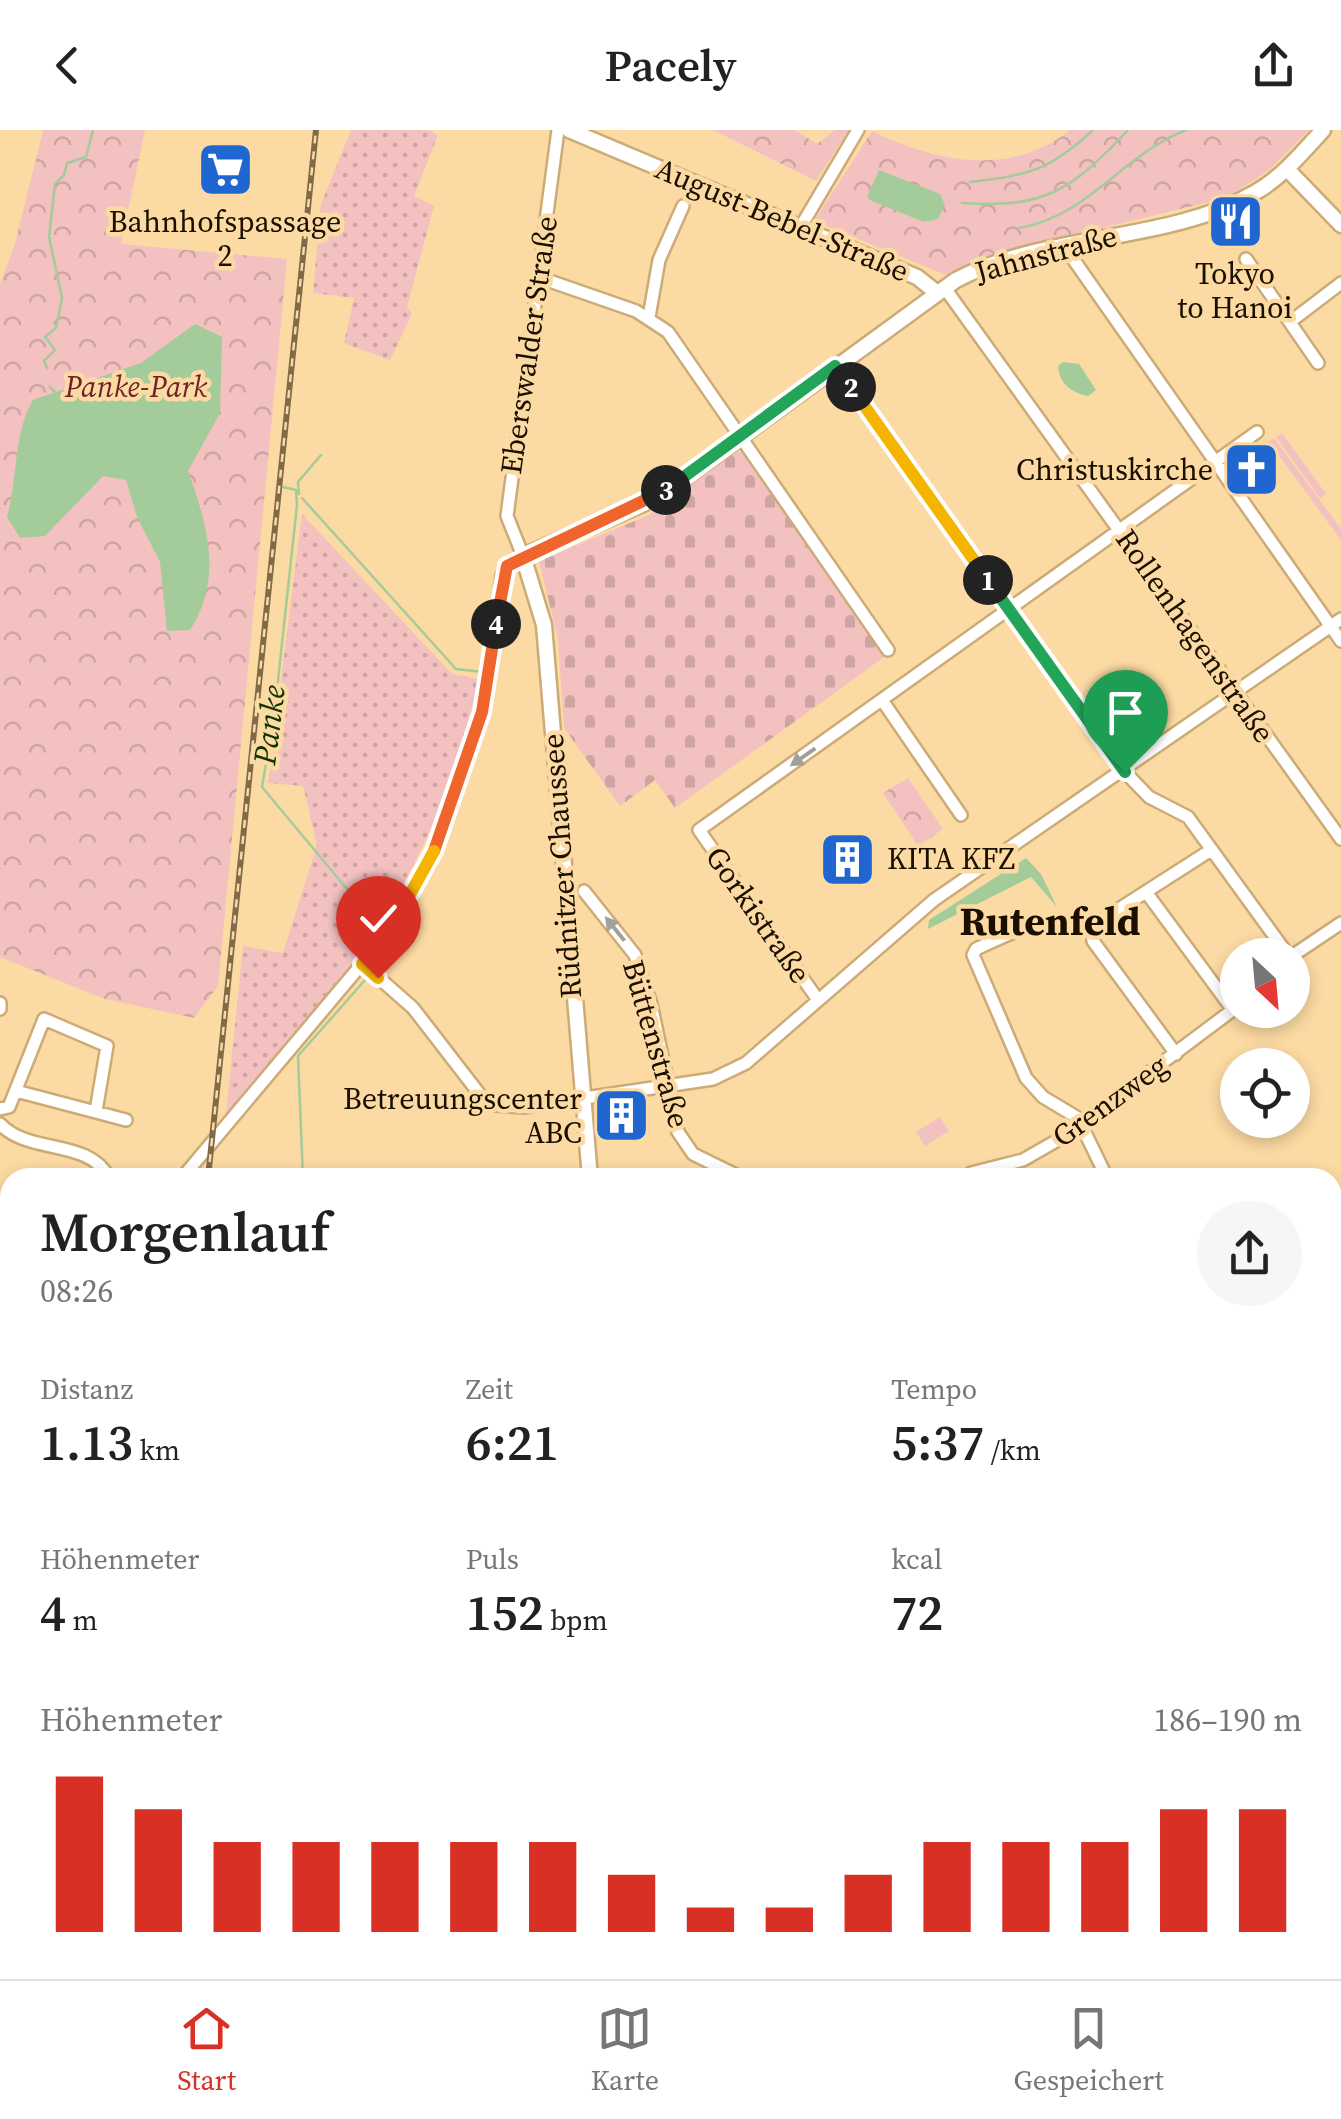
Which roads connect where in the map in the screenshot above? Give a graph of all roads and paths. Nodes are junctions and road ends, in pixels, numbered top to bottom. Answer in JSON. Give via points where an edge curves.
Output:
{"nodes":[{"id":1,"x":558,"y":130,"type":"edge"},
{"id":2,"x":569,"y":130,"type":"edge"},
{"id":3,"x":858,"y":130,"type":"edge"},
{"id":4,"x":1322,"y":130,"type":"edge"},
{"id":5,"x":1287,"y":168,"type":"junction"},
{"id":6,"x":683,"y":206,"type":"dead end"},
{"id":7,"x":1341,"y":225,"type":"edge"},
{"id":8,"x":800,"y":228,"type":"junction"},
{"id":9,"x":1064,"y":246,"type":"junction"},
{"id":10,"x":1246,"y":259,"type":"dead end"},
{"id":11,"x":538,"y":277,"type":"junction"},
{"id":12,"x":1341,"y":283,"type":"edge"},
{"id":13,"x":940,"y":290,"type":"junction"},
{"id":14,"x":649,"y":317,"type":"junction"},
{"id":15,"x":1290,"y":322,"type":"junction"},
{"id":16,"x":1318,"y":363,"type":"dead end"},
{"id":17,"x":835,"y":366,"type":"junction"},
{"id":18,"x":1257,"y":432,"type":"dead end"},
{"id":19,"x":742,"y":436,"type":"junction"},
{"id":20,"x":1215,"y":462,"type":"junction"},
{"id":21,"x":1121,"y":532,"type":"junction"},
{"id":22,"x":523,"y":556,"type":"junction"},
{"id":23,"x":1010,"y":610,"type":"junction"},
{"id":24,"x":1336,"y":623,"type":"edge"},
{"id":25,"x":1341,"y":641,"type":"edge"},
{"id":26,"x":888,"y":650,"type":"dead end"},
{"id":27,"x":1236,"y":694,"type":"junction"},
{"id":28,"x":882,"y":700,"type":"junction"},
{"id":29,"x":1125,"y":772,"type":"junction"},
{"id":30,"x":961,"y":815,"type":"dead end"},
{"id":31,"x":1341,"y":839,"type":"edge"},
{"id":32,"x":1211,"y":850,"type":"junction"},
{"id":33,"x":584,"y":891,"type":"dead end"},
{"id":34,"x":1146,"y":892,"type":"junction"},
{"id":35,"x":1341,"y":923,"type":"edge"},
{"id":36,"x":1092,"y":927,"type":"junction"},
{"id":37,"x":1277,"y":938,"type":"edge"},
{"id":38,"x":1310,"y":943,"type":"edge"},
{"id":39,"x":362,"y":964,"type":"junction"},
{"id":40,"x":1220,"y":988,"type":"edge"},
{"id":41,"x":818,"y":1000,"type":"junction"},
{"id":42,"x":1220,"y":1020,"type":"edge"},
{"id":43,"x":1176,"y":1054,"type":"junction"},
{"id":44,"x":665,"y":1086,"type":"junction"},
{"id":45,"x":16,"y":1092,"type":"junction"},
{"id":46,"x":581,"y":1098,"type":"junction"},
{"id":47,"x":0,"y":1109,"type":"edge"},
{"id":48,"x":96,"y":1111,"type":"junction"},
{"id":49,"x":126,"y":1120,"type":"dead end"},
{"id":50,"x":0,"y":1124,"type":"edge"},
{"id":51,"x":1083,"y":1124,"type":"junction"},
{"id":52,"x":101,"y":1168,"type":"edge"},
{"id":53,"x":190,"y":1168,"type":"edge"},
{"id":54,"x":589,"y":1168,"type":"edge"},
{"id":55,"x":722,"y":1168,"type":"edge"},
{"id":56,"x":991,"y":1168,"type":"edge"},
{"id":57,"x":1103,"y":1168,"type":"edge"}],
"edges":[{"from":1,"to":11,"type":"street","name":"Eberswalder Straße"},
{"from":2,"to":8,"type":"main road","name":"August-Bebel-Straße"},
{"from":3,"to":8,"type":"street"},
{"from":4,"to":5,"type":"main road","name":"Jahnstraße"},
{"from":5,"to":7,"type":"main road"},
{"from":5,"to":9,"type":"main road","name":"Jahnstraße","via":[[1214,211]]},
{"from":6,"to":14,"type":"street","via":[[658,260]]},
{"from":8,"to":13,"type":"main road","name":"August-Bebel-Straße"},
{"from":9,"to":13,"type":"main road","name":"Jahnstraße","via":[[990,265]]},
{"from":9,"to":20,"type":"street"},
{"from":10,"to":15,"type":"street"},
{"from":11,"to":14,"type":"street"},
{"from":11,"to":22,"type":"street","name":"Eberswalder Straße","via":[[506,516]]},
{"from":12,"to":15,"type":"street"},
{"from":13,"to":17,"type":"main road","name":"Jahnstraße"},
{"from":13,"to":21,"type":"street","name":"Rollenhagenstraße"},
{"from":14,"to":19,"type":"street","via":[[677,344]]},
{"from":15,"to":16,"type":"street"},
{"from":17,"to":19,"type":"main road","name":"Jahnstraße"},
{"from":17,"to":23,"type":"street"},
{"from":18,"to":20,"type":"street"},
{"from":19,"to":22,"type":"main road","name":"Jahnstraße","via":[[645,504]]},
{"from":19,"to":26,"type":"street"},
{"from":20,"to":21,"type":"street"},
{"from":20,"to":24,"type":"street"},
{"from":21,"to":23,"type":"street"},
{"from":21,"to":27,"type":"street","name":"Rollenhagenstraße"},
{"from":22,"to":39,"type":"street","via":[[502,576],[482,712],[438,842],[388,934]]},
{"from":22,"to":46,"type":"main road","name":"Rüdnitzer Chaussee","via":[[545,630]]},
{"from":23,"to":28,"type":"street"},
{"from":23,"to":29,"type":"street"},
{"from":24,"to":25,"type":"street"},
{"from":24,"to":27,"type":"street"},
{"from":27,"to":29,"type":"street"},
{"from":27,"to":31,"type":"street","name":"Rollenhagenstraße"},
{"from":28,"to":30,"type":"street"},
{"from":28,"to":41,"type":"street","name":"Gorkistraße","one_way":true,"via":[[699,830]]},
{"from":29,"to":32,"type":"street","via":[[1150,797],[1188,817]]},
{"from":29,"to":41,"type":"street","via":[[934,900]]},
{"from":32,"to":34,"type":"street"},
{"from":32,"to":37,"type":"street"},
{"from":44,"to":33,"type":"street","name":"Büttenstraße","one_way":true,"via":[[652,1004],[635,954]]},
{"from":34,"to":36,"type":"street"},
{"from":34,"to":40,"type":"street"},
{"from":35,"to":38,"type":"street"},
{"from":36,"to":43,"type":"street","via":[[1094,940]]},
{"from":36,"to":51,"type":"street","via":[[1035,923],[976,950],[973,960],[1026,1078]]},
{"from":39,"to":46,"type":"street","via":[[413,1008],[495,1105]]},
{"from":39,"to":53,"type":"street"},
{"from":41,"to":44,"type":"street","via":[[746,1064],[713,1079]]},
{"from":42,"to":43,"type":"street","name":"Grenzweg"},
{"from":43,"to":51,"type":"street","name":"Grenzweg"},
{"from":44,"to":46,"type":"street"},
{"from":44,"to":55,"type":"street","name":"Büttenstraße","via":[[678,1132],[693,1154]]},
{"from":45,"to":47,"type":"street"},
{"from":45,"to":48,"type":"street"},
{"from":45,"to":48,"type":"street","via":[[44,1019],[107,1046]]},
{"from":46,"to":54,"type":"main road","name":"Rüdnitzer Chaussee"},
{"from":48,"to":49,"type":"street"},
{"from":50,"to":52,"type":"street","via":[[22,1139],[92,1158]]},
{"from":51,"to":56,"type":"street","name":"Grenzweg","via":[[1023,1160]]},
{"from":51,"to":57,"type":"street"}]}
